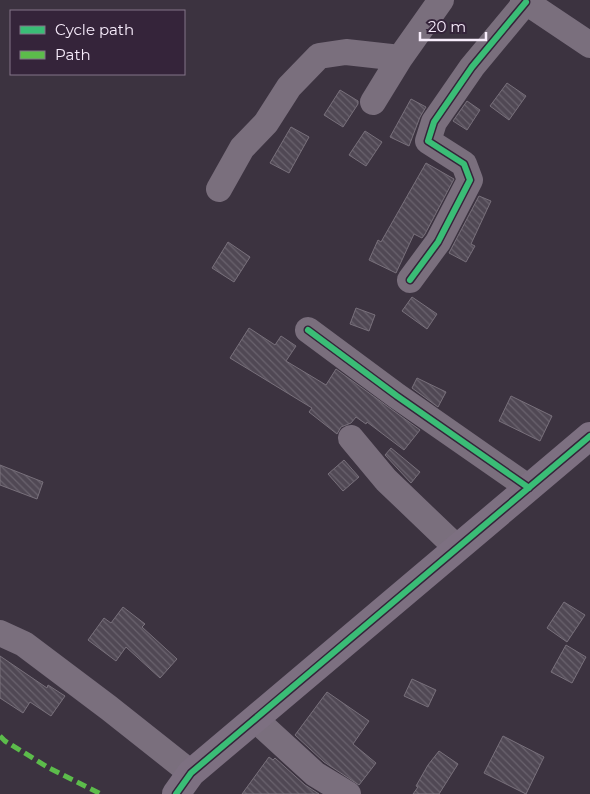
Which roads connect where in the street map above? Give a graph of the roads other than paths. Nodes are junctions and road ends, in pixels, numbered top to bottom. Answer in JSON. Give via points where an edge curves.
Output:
{"nodes":[{"id":1,"x":441,"y":0,"type":"edge"},
{"id":2,"x":525,"y":1,"type":"edge"},
{"id":3,"x":590,"y":45,"type":"edge"},
{"id":4,"x":400,"y":58,"type":"junction"},
{"id":5,"x":373,"y":102,"type":"dead end"},
{"id":6,"x":219,"y":189,"type":"dead end"},
{"id":7,"x":410,"y":280,"type":"dead end"},
{"id":8,"x":308,"y":330,"type":"dead end"},
{"id":9,"x":590,"y":436,"type":"edge"},
{"id":10,"x":352,"y":438,"type":"dead end"},
{"id":11,"x":529,"y":488,"type":"junction"},
{"id":12,"x":457,"y":548,"type":"junction"},
{"id":13,"x":0,"y":633,"type":"edge"},
{"id":14,"x":255,"y":719,"type":"junction"},
{"id":15,"x":184,"y":784,"type":"edge"},
{"id":16,"x":348,"y":794,"type":"edge"}],
"edges":[{"from":1,"to":4,"type":"street"},
{"from":2,"to":3,"type":"street"},
{"from":2,"to":7,"type":"street","via":[[472,67],[434,122],[428,141],[464,164],[470,180],[438,242]]},
{"from":4,"to":5,"type":"street"},
{"from":4,"to":6,"type":"street","via":[[346,52],[319,56],[242,148]]},
{"from":8,"to":11,"type":"street"},
{"from":9,"to":11,"type":"street"},
{"from":10,"to":12,"type":"street","via":[[386,480]]},
{"from":11,"to":12,"type":"street"},
{"from":12,"to":14,"type":"street"},
{"from":13,"to":15,"type":"street","via":[[24,644],[109,708]]},
{"from":14,"to":15,"type":"street"},
{"from":14,"to":16,"type":"street","via":[[315,774]]}]}
